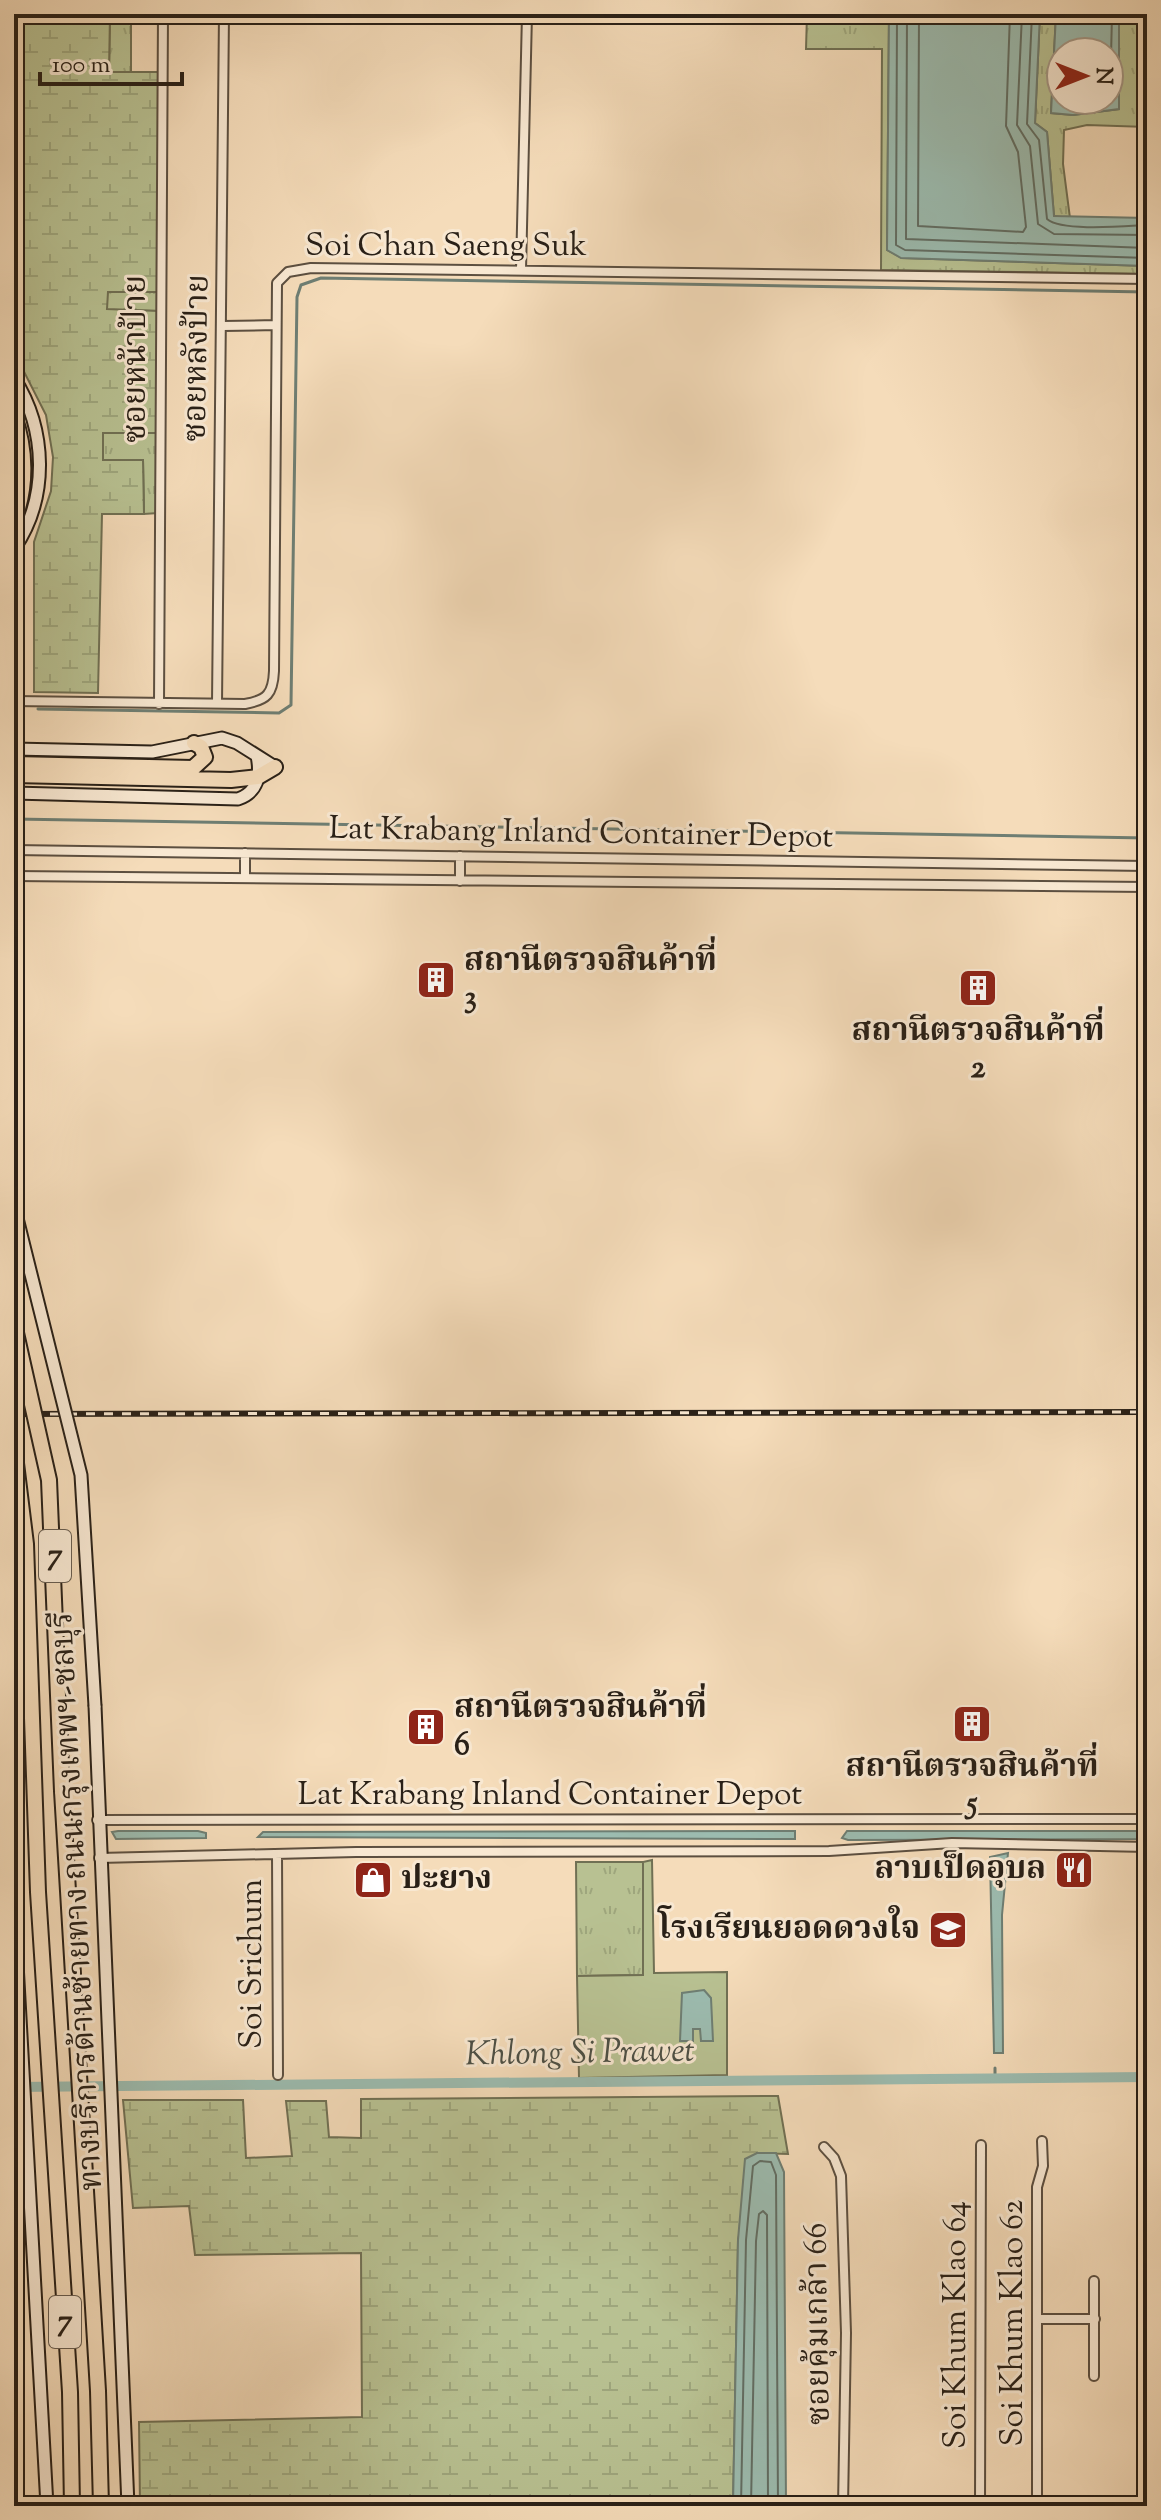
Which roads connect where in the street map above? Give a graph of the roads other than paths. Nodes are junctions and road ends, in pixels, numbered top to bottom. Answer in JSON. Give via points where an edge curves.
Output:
{"nodes":[{"id":1,"x":163,"y":14,"type":"edge"},
{"id":2,"x":224,"y":14,"type":"edge"},
{"id":3,"x":527,"y":14,"type":"edge"},
{"id":4,"x":521,"y":270,"type":"junction"},
{"id":5,"x":1147,"y":279,"type":"edge"},
{"id":6,"x":276,"y":325,"type":"junction"},
{"id":7,"x":223,"y":326,"type":"junction"},
{"id":8,"x":14,"y":378,"type":"edge"},
{"id":9,"x":14,"y":416,"type":"edge"},
{"id":10,"x":14,"y":520,"type":"edge"},
{"id":11,"x":14,"y":549,"type":"edge"},
{"id":12,"x":14,"y":701,"type":"edge"},
{"id":13,"x":217,"y":703,"type":"junction"},
{"id":14,"x":159,"y":704,"type":"junction"},
{"id":15,"x":194,"y":743,"type":"junction"},
{"id":16,"x":14,"y":749,"type":"edge"},
{"id":17,"x":257,"y":756,"type":"junction"},
{"id":18,"x":14,"y":764,"type":"edge"},
{"id":19,"x":275,"y":767,"type":"joint"},
{"id":20,"x":14,"y":775,"type":"edge"},
{"id":21,"x":258,"y":777,"type":"junction"},
{"id":22,"x":14,"y":793,"type":"edge"},
{"id":23,"x":14,"y":850,"type":"edge"},
{"id":24,"x":245,"y":853,"type":"junction"},
{"id":25,"x":460,"y":856,"type":"junction"},
{"id":26,"x":1147,"y":866,"type":"edge"},
{"id":27,"x":14,"y":876,"type":"edge"},
{"id":28,"x":245,"y":878,"type":"junction"},
{"id":29,"x":460,"y":881,"type":"junction"},
{"id":30,"x":1147,"y":887,"type":"edge"},
{"id":31,"x":14,"y":1206,"type":"edge"},
{"id":32,"x":14,"y":1324,"type":"edge"},
{"id":33,"x":14,"y":1447,"type":"edge"},
{"id":34,"x":1147,"y":1819,"type":"edge"},
{"id":35,"x":97,"y":1820,"type":"junction"},
{"id":36,"x":1147,"y":1847,"type":"edge"},
{"id":37,"x":277,"y":1854,"type":"junction"},
{"id":38,"x":99,"y":1858,"type":"junction"},
{"id":39,"x":14,"y":1909,"type":"edge"},
{"id":40,"x":278,"y":2075,"type":"dead end"},
{"id":41,"x":1042,"y":2141,"type":"dead end"},
{"id":42,"x":981,"y":2145,"type":"dead end"},
{"id":43,"x":824,"y":2147,"type":"dead end"},
{"id":44,"x":1094,"y":2281,"type":"dead end"},
{"id":45,"x":1039,"y":2319,"type":"junction"},
{"id":46,"x":1095,"y":2319,"type":"junction"},
{"id":47,"x":1094,"y":2376,"type":"dead end"},
{"id":48,"x":47,"y":2506,"type":"edge"},
{"id":49,"x":72,"y":2506,"type":"edge"},
{"id":50,"x":101,"y":2506,"type":"edge"},
{"id":51,"x":128,"y":2506,"type":"edge"},
{"id":52,"x":843,"y":2506,"type":"edge"},
{"id":53,"x":980,"y":2506,"type":"edge"},
{"id":54,"x":1037,"y":2506,"type":"edge"}],
"edges":[{"from":1,"to":14,"type":"street","name":"ซอยหน้าป้าย"},
{"from":2,"to":7,"type":"street","name":"ซอยหลังป้าย"},
{"from":3,"to":4,"type":"street"},
{"from":4,"to":5,"type":"street","name":"Soi Chan Saeng Suk"},
{"from":4,"to":6,"type":"street","name":"Soi Chan Saeng Suk","via":[[288,272],[277,283]]},
{"from":6,"to":7,"type":"street"},
{"from":6,"to":13,"type":"street","name":"Soi Chan Saeng Suk","via":[[273,684],[260,701]]},
{"from":7,"to":13,"type":"street","name":"ซอยหลังป้าย"},
{"from":8,"to":11,"type":"main road","via":[[33,419],[40,469],[30,517]]},
{"from":9,"to":10,"type":"highway","via":[[24,478]]},
{"from":12,"to":14,"type":"street","name":"Soi Chan Saeng Suk"},
{"from":13,"to":14,"type":"street","name":"Soi Chan Saeng Suk"},
{"from":15,"to":16,"type":"main road","via":[[152,752]]},
{"from":15,"to":17,"type":"main road","via":[[222,738]]},
{"from":15,"to":18,"type":"highway","via":[[204,751],[202,762],[193,768]]},
{"from":17,"to":19,"type":"main road"},
{"from":17,"to":21,"type":"main road"},
{"from":19,"to":21,"type":"highway"},
{"from":20,"to":21,"type":"highway"},
{"from":21,"to":22,"type":"main road","via":[[248,796],[238,799]]},
{"from":23,"to":24,"type":"street","name":"Lat Krabang Inland Container Depot"},
{"from":24,"to":25,"type":"street","name":"Lat Krabang Inland Container Depot"},
{"from":24,"to":28,"type":"street"},
{"from":25,"to":26,"type":"street","name":"Lat Krabang Inland Container Depot"},
{"from":25,"to":29,"type":"street"},
{"from":27,"to":28,"type":"street","name":"Lat Krabang Inland Container Depot"},
{"from":28,"to":29,"type":"street","name":"Lat Krabang Inland Container Depot"},
{"from":29,"to":30,"type":"street","name":"Lat Krabang Inland Container Depot"},
{"from":31,"to":35,"type":"main road","name":"ทางบริการด้านซ้ายทาง ถนนกรุงเทพฯ-ชลบุรี","bridge":true,"via":[[81,1475]]},
{"from":32,"to":50,"type":"highway","number":"7","bridge":true,"via":[[49,1480],[54,1544],[62,1791]]},
{"from":33,"to":49,"type":"highway","number":"7","via":[[26,1544]]},
{"from":34,"to":35,"type":"street","name":"Lat Krabang Inland Container Depot"},
{"from":35,"to":38,"type":"main road","name":"ทางบริการด้านซ้ายทาง ถนนกรุงเทพฯ-ชลบุรี"},
{"from":36,"to":37,"type":"street","name":"Lat Krabang Inland Container Depot","via":[[952,1843],[829,1851]]},
{"from":37,"to":38,"type":"street","name":"Lat Krabang Inland Container Depot"},
{"from":37,"to":40,"type":"street","name":"Soi Srichum"},
{"from":38,"to":51,"type":"main road","name":"ทางบริการด้านซ้ายทาง ถนนกรุงเทพฯ-ชลบุรี"},
{"from":39,"to":48,"type":"main road"},
{"from":41,"to":45,"type":"street","name":"Soi Khum Klao 62","via":[[1037,2187]]},
{"from":42,"to":53,"type":"street","name":"Soi Khum Klao 64"},
{"from":43,"to":52,"type":"street","name":"ซอยคุ้มเกล้า 66","via":[[841,2176],[846,2333]]},
{"from":44,"to":46,"type":"street"},
{"from":45,"to":46,"type":"street"},
{"from":45,"to":54,"type":"street","name":"Soi Khum Klao 62"},
{"from":46,"to":47,"type":"street"}]}
